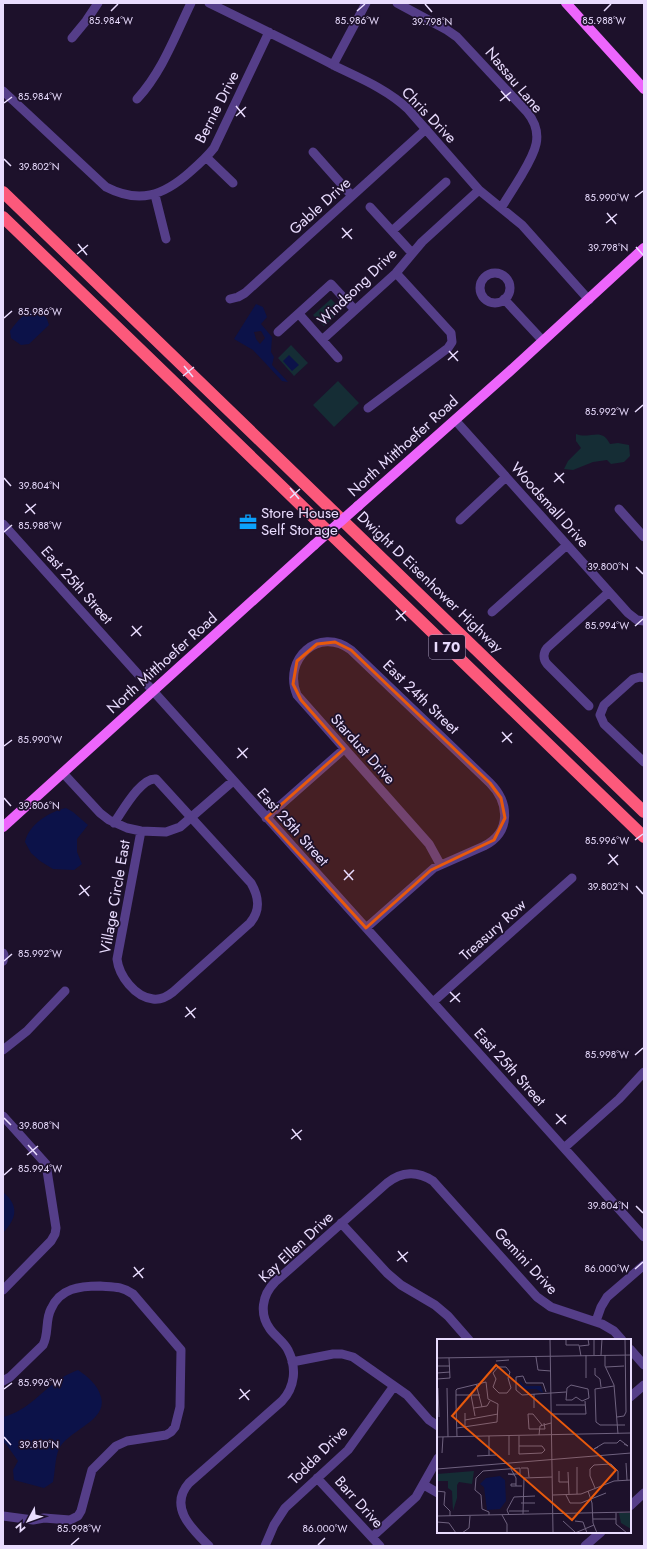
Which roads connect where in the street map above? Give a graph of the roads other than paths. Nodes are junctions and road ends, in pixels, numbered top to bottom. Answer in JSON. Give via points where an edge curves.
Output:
{"nodes":[{"id":1,"x":98,"y":3,"type":"edge"},
{"id":2,"x":191,"y":3,"type":"edge"},
{"id":3,"x":209,"y":3,"type":"edge"},
{"id":4,"x":366,"y":3,"type":"edge"},
{"id":5,"x":397,"y":3,"type":"edge"},
{"id":6,"x":566,"y":3,"type":"edge"},
{"id":7,"x":269,"y":32,"type":"junction"},
{"id":8,"x":72,"y":38,"type":"dead end"},
{"id":9,"x":333,"y":64,"type":"junction"},
{"id":10,"x":644,"y":89,"type":"edge"},
{"id":11,"x":3,"y":90,"type":"edge"},
{"id":12,"x":137,"y":99,"type":"dead end"},
{"id":13,"x":426,"y":129,"type":"junction"},
{"id":14,"x":313,"y":152,"type":"dead end"},
{"id":15,"x":206,"y":157,"type":"junction"},
{"id":16,"x":446,"y":182,"type":"dead end"},
{"id":17,"x":233,"y":183,"type":"dead end"},
{"id":18,"x":479,"y":190,"type":"junction"},
{"id":19,"x":3,"y":192,"type":"edge"},
{"id":20,"x":155,"y":195,"type":"junction"},
{"id":21,"x":352,"y":196,"type":"junction"},
{"id":22,"x":370,"y":206,"type":"dead end"},
{"id":23,"x":501,"y":208,"type":"junction"},
{"id":24,"x":3,"y":217,"type":"edge"},
{"id":25,"x":392,"y":231,"type":"junction"},
{"id":26,"x":166,"y":239,"type":"dead end"},
{"id":27,"x":644,"y":248,"type":"edge"},
{"id":28,"x":412,"y":253,"type":"junction"},
{"id":29,"x":396,"y":273,"type":"junction"},
{"id":30,"x":230,"y":299,"type":"dead end"},
{"id":31,"x":504,"y":299,"type":"dead end"},
{"id":32,"x":589,"y":300,"type":"junction"},
{"id":33,"x":355,"y":310,"type":"junction"},
{"id":34,"x":299,"y":314,"type":"junction"},
{"id":35,"x":278,"y":332,"type":"dead end"},
{"id":36,"x":322,"y":340,"type":"junction"},
{"id":37,"x":543,"y":341,"type":"junction"},
{"id":38,"x":338,"y":358,"type":"dead end"},
{"id":39,"x":368,"y":408,"type":"dead end"},
{"id":40,"x":455,"y":420,"type":"junction"},
{"id":41,"x":506,"y":477,"type":"junction"},
{"id":42,"x":619,"y":509,"type":"dead end"},
{"id":43,"x":460,"y":520,"type":"dead end"},
{"id":44,"x":3,"y":524,"type":"edge"},
{"id":45,"x":644,"y":537,"type":"edge"},
{"id":46,"x":567,"y":544,"type":"junction"},
{"id":47,"x":610,"y":592,"type":"junction"},
{"id":48,"x":492,"y":612,"type":"dead end"},
{"id":49,"x":644,"y":622,"type":"edge"},
{"id":50,"x":309,"y":648,"type":"joint"},
{"id":51,"x":642,"y":678,"type":"edge"},
{"id":52,"x":153,"y":692,"type":"junction"},
{"id":53,"x":589,"y":706,"type":"dead end"},
{"id":54,"x":344,"y":748,"type":"junction"},
{"id":55,"x":644,"y":762,"type":"edge"},
{"id":56,"x":63,"y":773,"type":"junction"},
{"id":57,"x":233,"y":781,"type":"junction"},
{"id":58,"x":644,"y":812,"type":"edge"},
{"id":59,"x":192,"y":817,"type":"junction"},
{"id":60,"x":266,"y":818,"type":"junction"},
{"id":61,"x":114,"y":823,"type":"junction"},
{"id":62,"x":3,"y":827,"type":"edge"},
{"id":63,"x":141,"y":831,"type":"junction"},
{"id":64,"x":644,"y":837,"type":"edge"},
{"id":65,"x":440,"y":864,"type":"junction"},
{"id":66,"x":572,"y":878,"type":"dead end"},
{"id":67,"x":366,"y":928,"type":"junction"},
{"id":68,"x":3,"y":953,"type":"edge"},
{"id":69,"x":3,"y":961,"type":"edge"},
{"id":70,"x":65,"y":991,"type":"dead end"},
{"id":71,"x":433,"y":1002,"type":"junction"},
{"id":72,"x":3,"y":1050,"type":"edge"},
{"id":73,"x":644,"y":1072,"type":"edge"},
{"id":74,"x":3,"y":1116,"type":"edge"},
{"id":75,"x":564,"y":1148,"type":"junction"},
{"id":76,"x":426,"y":1176,"type":"joint"},
{"id":77,"x":341,"y":1223,"type":"junction"},
{"id":78,"x":644,"y":1236,"type":"edge"},
{"id":79,"x":644,"y":1265,"type":"edge"},
{"id":80,"x":3,"y":1290,"type":"edge"},
{"id":81,"x":596,"y":1321,"type":"junction"},
{"id":82,"x":468,"y":1339,"type":"edge"},
{"id":83,"x":621,"y":1339,"type":"edge"},
{"id":84,"x":631,"y":1350,"type":"edge"},
{"id":85,"x":292,"y":1362,"type":"junction"},
{"id":86,"x":644,"y":1365,"type":"edge"},
{"id":87,"x":3,"y":1380,"type":"edge"},
{"id":88,"x":644,"y":1385,"type":"edge"},
{"id":89,"x":394,"y":1386,"type":"junction"},
{"id":90,"x":631,"y":1397,"type":"edge"},
{"id":91,"x":437,"y":1425,"type":"edge"},
{"id":92,"x":437,"y":1460,"type":"edge"},
{"id":93,"x":317,"y":1478,"type":"junction"},
{"id":94,"x":424,"y":1485,"type":"junction"},
{"id":95,"x":437,"y":1492,"type":"edge"},
{"id":96,"x":644,"y":1493,"type":"edge"},
{"id":97,"x":631,"y":1505,"type":"edge"},
{"id":98,"x":3,"y":1516,"type":"edge"},
{"id":99,"x":600,"y":1533,"type":"edge"},
{"id":100,"x":372,"y":1538,"type":"junction"},
{"id":101,"x":209,"y":1546,"type":"edge"},
{"id":102,"x":265,"y":1546,"type":"edge"},
{"id":103,"x":380,"y":1546,"type":"edge"},
{"id":104,"x":585,"y":1546,"type":"edge"}],
"edges":[{"from":1,"to":8,"type":"street"},
{"from":2,"to":12,"type":"street","via":[[160,68]]},
{"from":3,"to":7,"type":"street","name":"Chris Drive"},
{"from":4,"to":9,"type":"street"},
{"from":5,"to":23,"type":"street","name":"Nassau Lane","via":[[447,30],[461,41],[528,113],[533,122],[537,142],[533,156]]},
{"from":6,"to":10,"type":"main road"},
{"from":7,"to":9,"type":"street","name":"Chris Drive"},
{"from":7,"to":15,"type":"street","name":"Bernie Drive","via":[[218,142]]},
{"from":9,"to":13,"type":"street","name":"Chris Drive","via":[[391,95]]},
{"from":11,"to":20,"type":"street","via":[[106,187],[130,196]]},
{"from":13,"to":18,"type":"street","name":"Chris Drive"},
{"from":13,"to":21,"type":"street","name":"Gable Drive"},
{"from":14,"to":21,"type":"street"},
{"from":15,"to":17,"type":"street"},
{"from":15,"to":20,"type":"street","name":"Bernie Drive","via":[[176,184]]},
{"from":16,"to":25,"type":"street","name":"Windsong Drive"},
{"from":18,"to":23,"type":"street","name":"Chris Drive"},
{"from":18,"to":28,"type":"street","name":"Windsong Drive"},
{"from":19,"to":58,"type":"highway","name":"Dwight D Eisenhower Highway","number":"I 70"},
{"from":20,"to":26,"type":"street"},
{"from":21,"to":30,"type":"street","name":"Gable Drive","via":[[245,293]]},
{"from":22,"to":25,"type":"street","name":"Windsong Drive"},
{"from":23,"to":32,"type":"street","name":"Chris Drive","via":[[522,225]]},
{"from":24,"to":64,"type":"highway","number":"I 70"},
{"from":25,"to":28,"type":"street","name":"Windsong Drive"},
{"from":27,"to":32,"type":"main road","name":"North Mitthoefer Road"},
{"from":28,"to":29,"type":"street","name":"Windsong Drive"},
{"from":29,"to":33,"type":"street","name":"Windsong Drive"},
{"from":29,"to":39,"type":"street","via":[[451,333],[452,340],[448,348]]},
{"from":31,"to":37,"type":"street"},
{"from":32,"to":37,"type":"main road","name":"North Mitthoefer Road"},
{"from":33,"to":34,"type":"street","via":[[331,284]]},
{"from":33,"to":36,"type":"street","name":"Windsong Drive"},
{"from":34,"to":35,"type":"street"},
{"from":34,"to":36,"type":"street"},
{"from":36,"to":38,"type":"street","name":"Windsong Drive"},
{"from":37,"to":40,"type":"main road","name":"North Mitthoefer Road"},
{"from":40,"to":41,"type":"street","name":"Woodsmall Drive"},
{"from":40,"to":52,"type":"main road","name":"North Mitthoefer Road","bridge":true},
{"from":41,"to":43,"type":"street"},
{"from":41,"to":46,"type":"street","name":"Woodsmall Drive"},
{"from":42,"to":45,"type":"street"},
{"from":44,"to":52,"type":"street","name":"East 25th Street"},
{"from":46,"to":47,"type":"street","name":"Woodsmall Drive"},
{"from":46,"to":48,"type":"street"},
{"from":47,"to":49,"type":"street","name":"Woodsmall Drive","via":[[630,615]]},
{"from":47,"to":53,"type":"street","via":[[547,648],[544,654],[547,664]]},
{"from":50,"to":54,"type":"street","name":"Stardust Drive","via":[[295,666],[294,687],[301,700]]},
{"from":50,"to":65,"type":"street","name":"East 24th Street","via":[[329,642],[341,644],[351,650],[490,782],[501,798],[505,818],[500,833],[494,840]]},
{"from":51,"to":55,"type":"street","via":[[633,679],[604,705],[600,714],[604,724]]},
{"from":52,"to":56,"type":"main road","name":"North Mitthoefer Road"},
{"from":52,"to":57,"type":"street","name":"East 25th Street"},
{"from":54,"to":60,"type":"street"},
{"from":54,"to":65,"type":"street","name":"Stardust Drive","via":[[429,844]]},
{"from":56,"to":61,"type":"street","via":[[100,813]]},
{"from":56,"to":62,"type":"main road","name":"North Mitthoefer Road"},
{"from":57,"to":59,"type":"street"},
{"from":57,"to":60,"type":"street","name":"East 25th Street"},
{"from":59,"to":61,"type":"street","via":[[158,780],[154,779],[149,780],[135,793]]},
{"from":59,"to":63,"type":"street","via":[[173,830]]},
{"from":59,"to":63,"type":"street","name":"Village Circle East","via":[[251,883],[257,893],[258,908],[250,923],[173,992],[162,998],[152,999],[140,994],[125,979],[119,971],[117,959]]},
{"from":60,"to":67,"type":"street","name":"East 25th Street"},
{"from":61,"to":63,"type":"street"},
{"from":65,"to":67,"type":"street"},
{"from":66,"to":71,"type":"street","name":"Treasury Row"},
{"from":67,"to":71,"type":"street","name":"East 25th Street"},
{"from":68,"to":69,"type":"street"},
{"from":70,"to":72,"type":"street","via":[[27,1031]]},
{"from":71,"to":75,"type":"street","name":"East 25th Street"},
{"from":73,"to":75,"type":"street","via":[[619,1099]]},
{"from":74,"to":80,"type":"street","via":[[46,1164],[56,1228],[51,1241]]},
{"from":75,"to":78,"type":"street","name":"East 25th Street"},
{"from":76,"to":77,"type":"street","name":"Kay Ellen Drive","via":[[408,1173],[394,1178]]},
{"from":76,"to":81,"type":"street","name":"Gemini Drive","via":[[436,1183],[537,1297],[551,1307]]},
{"from":77,"to":82,"type":"street","via":[[387,1274],[435,1305]]},
{"from":77,"to":85,"type":"street","name":"Kay Ellen Drive","via":[[275,1282],[265,1296],[265,1319],[270,1330],[287,1348]]},
{"from":79,"to":81,"type":"street","via":[[607,1297]]},
{"from":81,"to":83,"type":"street","name":"Gemini Drive","via":[[614,1331]]},
{"from":84,"to":86,"type":"street"},
{"from":85,"to":89,"type":"street","via":[[333,1354],[348,1355]]},
{"from":85,"to":101,"type":"street","name":"Kay Ellen Drive","via":[[293,1381],[285,1397],[184,1491],[182,1512]]},
{"from":87,"to":98,"type":"street","via":[[9,1378],[43,1345],[46,1340],[48,1315],[56,1300],[68,1290],[82,1286],[118,1287],[127,1290],[181,1349],[180,1407],[176,1425],[172,1430],[163,1435],[123,1442],[116,1446],[92,1470],[81,1511],[72,1520],[33,1520]]},
{"from":88,"to":90,"type":"street"},
{"from":89,"to":91,"type":"street","via":[[409,1397]]},
{"from":89,"to":93,"type":"street","name":"Todda Drive","via":[[351,1446]]},
{"from":92,"to":94,"type":"street"},
{"from":93,"to":100,"type":"street","name":"Barr Drive"},
{"from":93,"to":102,"type":"street","name":"Todda Drive","via":[[285,1508]]},
{"from":94,"to":95,"type":"street"},
{"from":94,"to":100,"type":"street","via":[[414,1500]]},
{"from":96,"to":97,"type":"street"},
{"from":99,"to":104,"type":"street"},
{"from":100,"to":103,"type":"street","name":"Barr Drive"}]}
